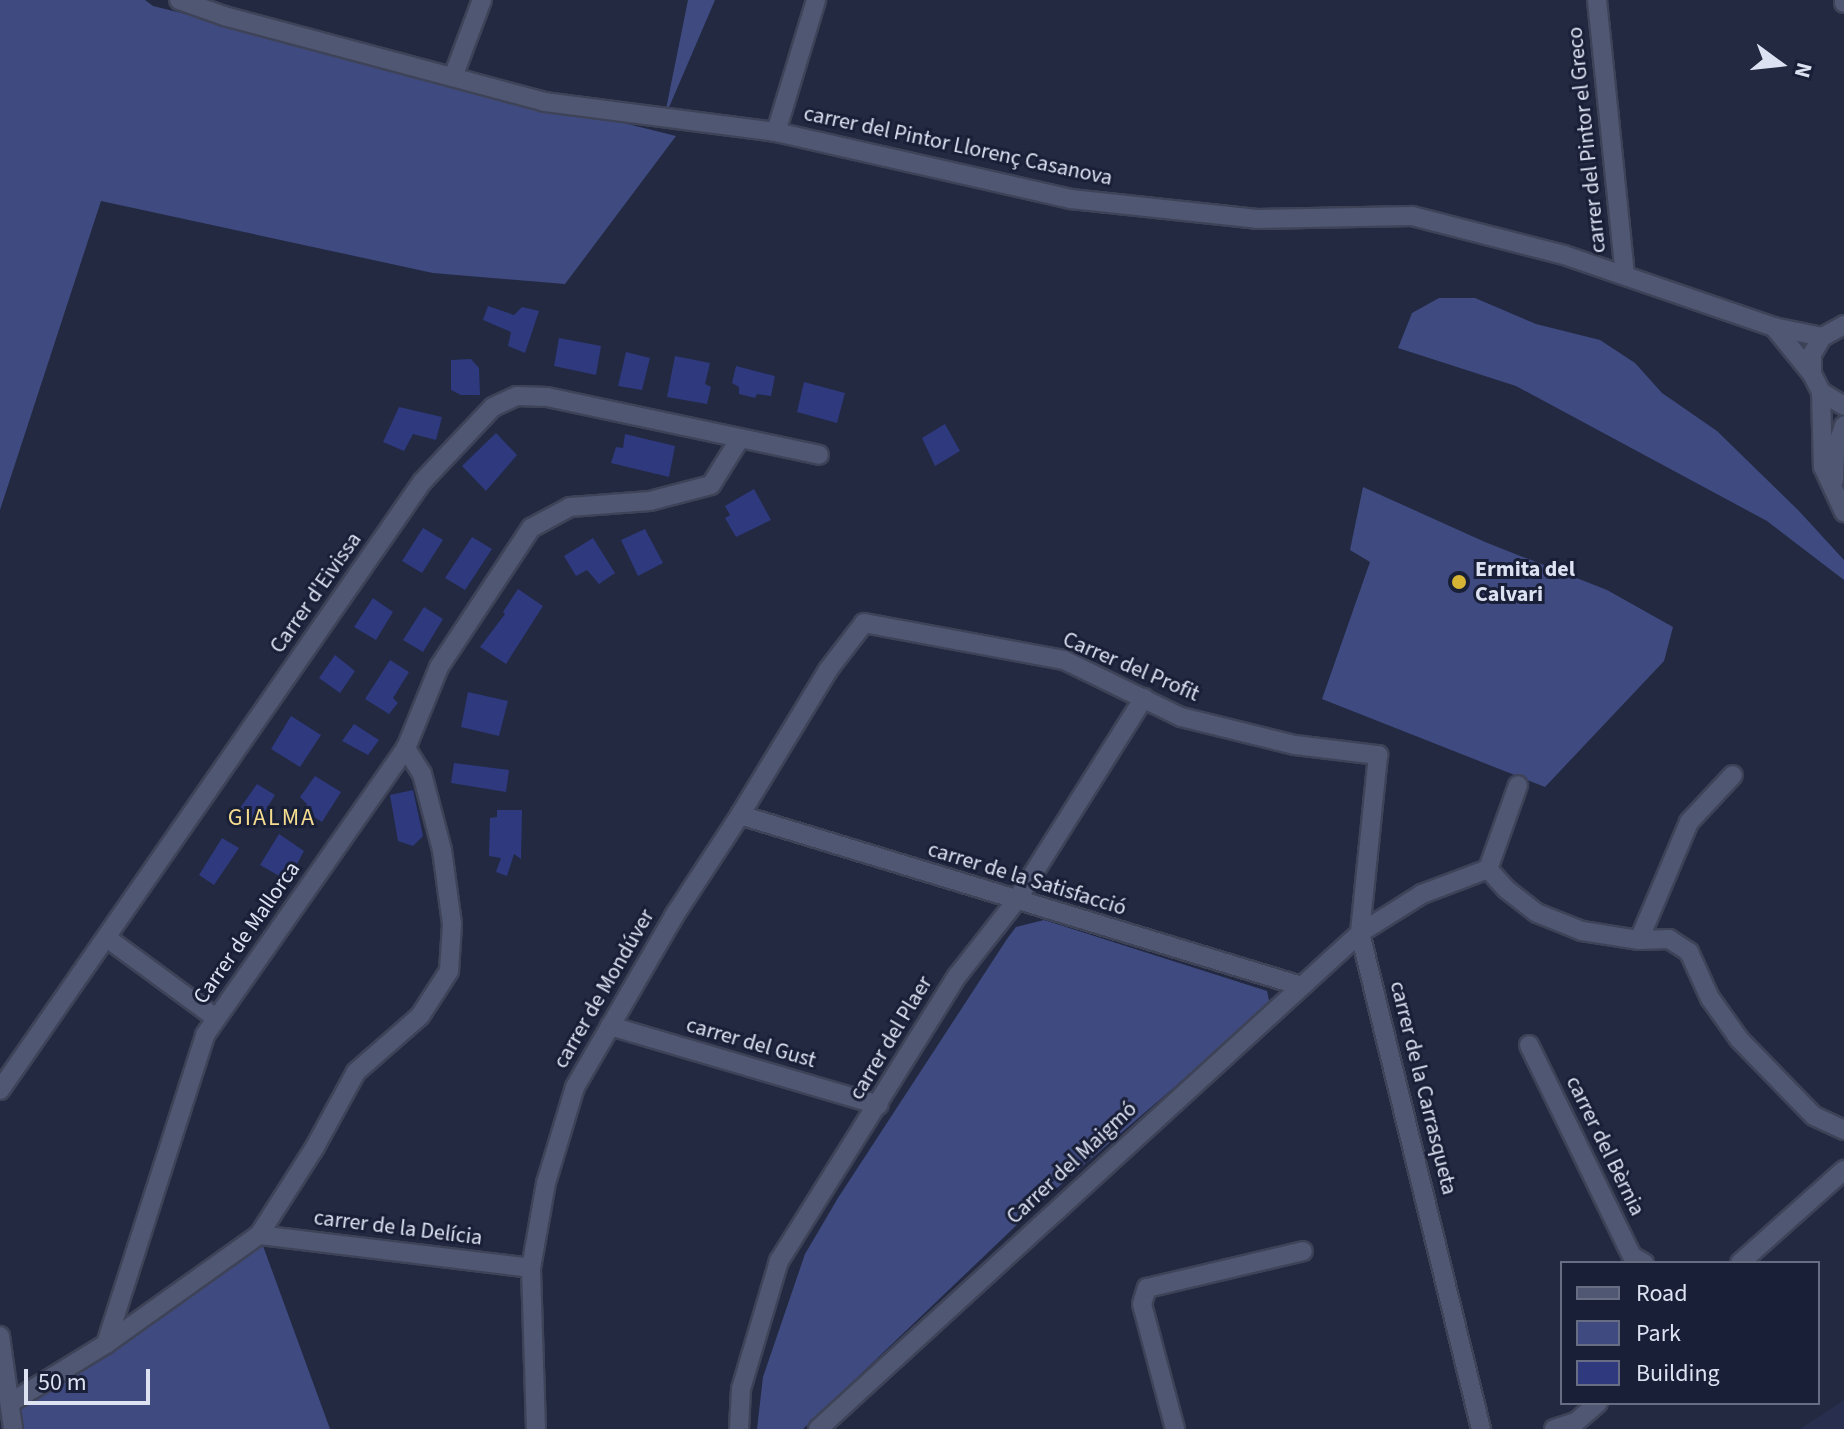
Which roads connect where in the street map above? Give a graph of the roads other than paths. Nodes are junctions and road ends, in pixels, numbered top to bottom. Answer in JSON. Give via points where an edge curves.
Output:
{"nodes":[{"id":1,"x":179,"y":0,"type":"edge"},
{"id":2,"x":482,"y":0,"type":"edge"},
{"id":3,"x":816,"y":0,"type":"edge"},
{"id":4,"x":1597,"y":0,"type":"edge"},
{"id":5,"x":453,"y":77,"type":"junction"},
{"id":6,"x":776,"y":132,"type":"junction"},
{"id":7,"x":1625,"y":276,"type":"junction"},
{"id":8,"x":1843,"y":324,"type":"edge"},
{"id":9,"x":1774,"y":327,"type":"junction"},
{"id":10,"x":1822,"y":337,"type":"junction"},
{"id":11,"x":1812,"y":374,"type":"junction"},
{"id":12,"x":1821,"y":392,"type":"junction"},
{"id":13,"x":1842,"y":406,"type":"edge"},
{"id":14,"x":1844,"y":426,"type":"edge"},
{"id":15,"x":739,"y":440,"type":"junction"},
{"id":16,"x":819,"y":455,"type":"dead end"},
{"id":17,"x":1834,"y":490,"type":"junction"},
{"id":18,"x":1844,"y":512,"type":"edge"},
{"id":19,"x":864,"y":623,"type":"joint"},
{"id":20,"x":1144,"y":698,"type":"junction"},
{"id":21,"x":406,"y":748,"type":"junction"},
{"id":22,"x":1378,"y":755,"type":"joint"},
{"id":23,"x":1733,"y":775,"type":"dead end"},
{"id":24,"x":1518,"y":785,"type":"dead end"},
{"id":25,"x":740,"y":815,"type":"junction"},
{"id":26,"x":1488,"y":869,"type":"junction"},
{"id":27,"x":1016,"y":901,"type":"junction"},
{"id":28,"x":1360,"y":933,"type":"junction"},
{"id":29,"x":107,"y":938,"type":"junction"},
{"id":30,"x":1639,"y":940,"type":"junction"},
{"id":31,"x":1301,"y":986,"type":"junction"},
{"id":32,"x":216,"y":1018,"type":"junction"},
{"id":33,"x":610,"y":1026,"type":"junction"},
{"id":34,"x":1529,"y":1045,"type":"dead end"},
{"id":35,"x":0,"y":1090,"type":"edge"},
{"id":36,"x":879,"y":1105,"type":"junction"},
{"id":37,"x":1844,"y":1130,"type":"edge"},
{"id":38,"x":1844,"y":1170,"type":"edge"},
{"id":39,"x":259,"y":1235,"type":"junction"},
{"id":40,"x":1303,"y":1251,"type":"dead end"},
{"id":41,"x":1641,"y":1261,"type":"edge"},
{"id":42,"x":1742,"y":1261,"type":"edge"},
{"id":43,"x":531,"y":1268,"type":"junction"},
{"id":44,"x":0,"y":1336,"type":"edge"},
{"id":45,"x":106,"y":1344,"type":"junction"},
{"id":46,"x":10,"y":1403,"type":"junction"},
{"id":47,"x":1596,"y":1405,"type":"edge"},
{"id":48,"x":13,"y":1429,"type":"edge"},
{"id":49,"x":536,"y":1429,"type":"edge"},
{"id":50,"x":739,"y":1429,"type":"edge"},
{"id":51,"x":818,"y":1429,"type":"edge"},
{"id":52,"x":1175,"y":1429,"type":"edge"},
{"id":53,"x":1481,"y":1429,"type":"edge"},
{"id":54,"x":1554,"y":1429,"type":"edge"}],
"edges":[{"from":1,"to":5,"type":"street","name":"carrer del Pintor Llorenç Casanova"},
{"from":2,"to":5,"type":"street"},
{"from":3,"to":6,"type":"street"},
{"from":4,"to":7,"type":"street","name":"carrer del Pintor el Greco"},
{"from":5,"to":6,"type":"street","name":"carrer del Pintor Llorenç Casanova","via":[[545,102]]},
{"from":6,"to":7,"type":"street","name":"carrer del Pintor Llorenç Casanova","via":[[1071,199],[1257,219],[1412,216]]},
{"from":7,"to":9,"type":"street","name":"carrer del Pintor Llorenç Casanova"},
{"from":8,"to":10,"type":"street"},
{"from":9,"to":10,"type":"street","name":"carrer del Pintor Llorenç Casanova"},
{"from":9,"to":11,"type":"street"},
{"from":10,"to":11,"type":"street","via":[[1812,354]]},
{"from":11,"to":12,"type":"street"},
{"from":12,"to":13,"type":"street"},
{"from":12,"to":17,"type":"street","via":[[1823,467]]},
{"from":14,"to":17,"type":"street","via":[[1835,452]]},
{"from":15,"to":16,"type":"street","name":"Carrer d'Eivissa"},
{"from":15,"to":21,"type":"street","name":"Carrer de Mallorca","via":[[711,485],[650,501],[570,507],[531,528],[439,667]]},
{"from":15,"to":29,"type":"street","name":"Carrer d'Eivissa","via":[[547,397],[517,396],[493,407],[422,482]]},
{"from":17,"to":18,"type":"street"},
{"from":19,"to":20,"type":"street","name":"Carrer del Profit","via":[[1064,660]]},
{"from":19,"to":25,"type":"street","name":"carrer de Mondúver","via":[[828,670]]},
{"from":20,"to":22,"type":"street","name":"Carrer del Profit","via":[[1181,717],[1295,745]]},
{"from":20,"to":27,"type":"street","name":"carrer del Plaer"},
{"from":21,"to":32,"type":"street","name":"Carrer de Mallorca"},
{"from":21,"to":39,"type":"street","via":[[422,774],[442,850],[452,924],[449,971],[420,1016],[356,1072]]},
{"from":22,"to":28,"type":"street","name":"carrer de la Carrasqueta"},
{"from":23,"to":30,"type":"street","via":[[1689,822]]},
{"from":24,"to":26,"type":"street"},
{"from":25,"to":27,"type":"street","name":"carrer de la Satisfacció"},
{"from":25,"to":33,"type":"street","name":"carrer de Mondúver"},
{"from":26,"to":28,"type":"street","name":"Carrer del Maigmó","via":[[1422,894]]},
{"from":26,"to":30,"type":"street","via":[[1537,913],[1582,931]]},
{"from":27,"to":31,"type":"street","name":"carrer de la Satisfacció"},
{"from":27,"to":36,"type":"street","name":"carrer del Plaer","via":[[958,975]]},
{"from":28,"to":31,"type":"street","name":"Carrer del Maigmó"},
{"from":28,"to":53,"type":"street","name":"carrer de la Carrasqueta"},
{"from":29,"to":32,"type":"street"},
{"from":29,"to":35,"type":"street","name":"Carrer d'Eivissa"},
{"from":30,"to":37,"type":"street","via":[[1669,939],[1689,952],[1710,998],[1739,1039],[1814,1116]]},
{"from":31,"to":51,"type":"street","name":"Carrer del Maigmó"},
{"from":32,"to":45,"type":"street","name":"Carrer de Mallorca","via":[[205,1035]]},
{"from":33,"to":36,"type":"street","name":"carrer del Gust"},
{"from":33,"to":43,"type":"street","name":"carrer de Mondúver","via":[[575,1087],[546,1183]]},
{"from":34,"to":41,"type":"street","name":"carrer del Bèrnia","via":[[1632,1256]]},
{"from":36,"to":50,"type":"street","name":"carrer del Plaer","via":[[779,1261],[741,1389]]},
{"from":38,"to":42,"type":"street"},
{"from":39,"to":43,"type":"street","name":"carrer de la Delícia"},
{"from":39,"to":45,"type":"street"},
{"from":40,"to":52,"type":"street","via":[[1147,1288],[1142,1304]]},
{"from":43,"to":49,"type":"street","name":"carrer de Mondúver"},
{"from":44,"to":46,"type":"street"},
{"from":45,"to":46,"type":"street"},
{"from":46,"to":48,"type":"street"},
{"from":47,"to":54,"type":"street","via":[[1576,1422]]}]}
